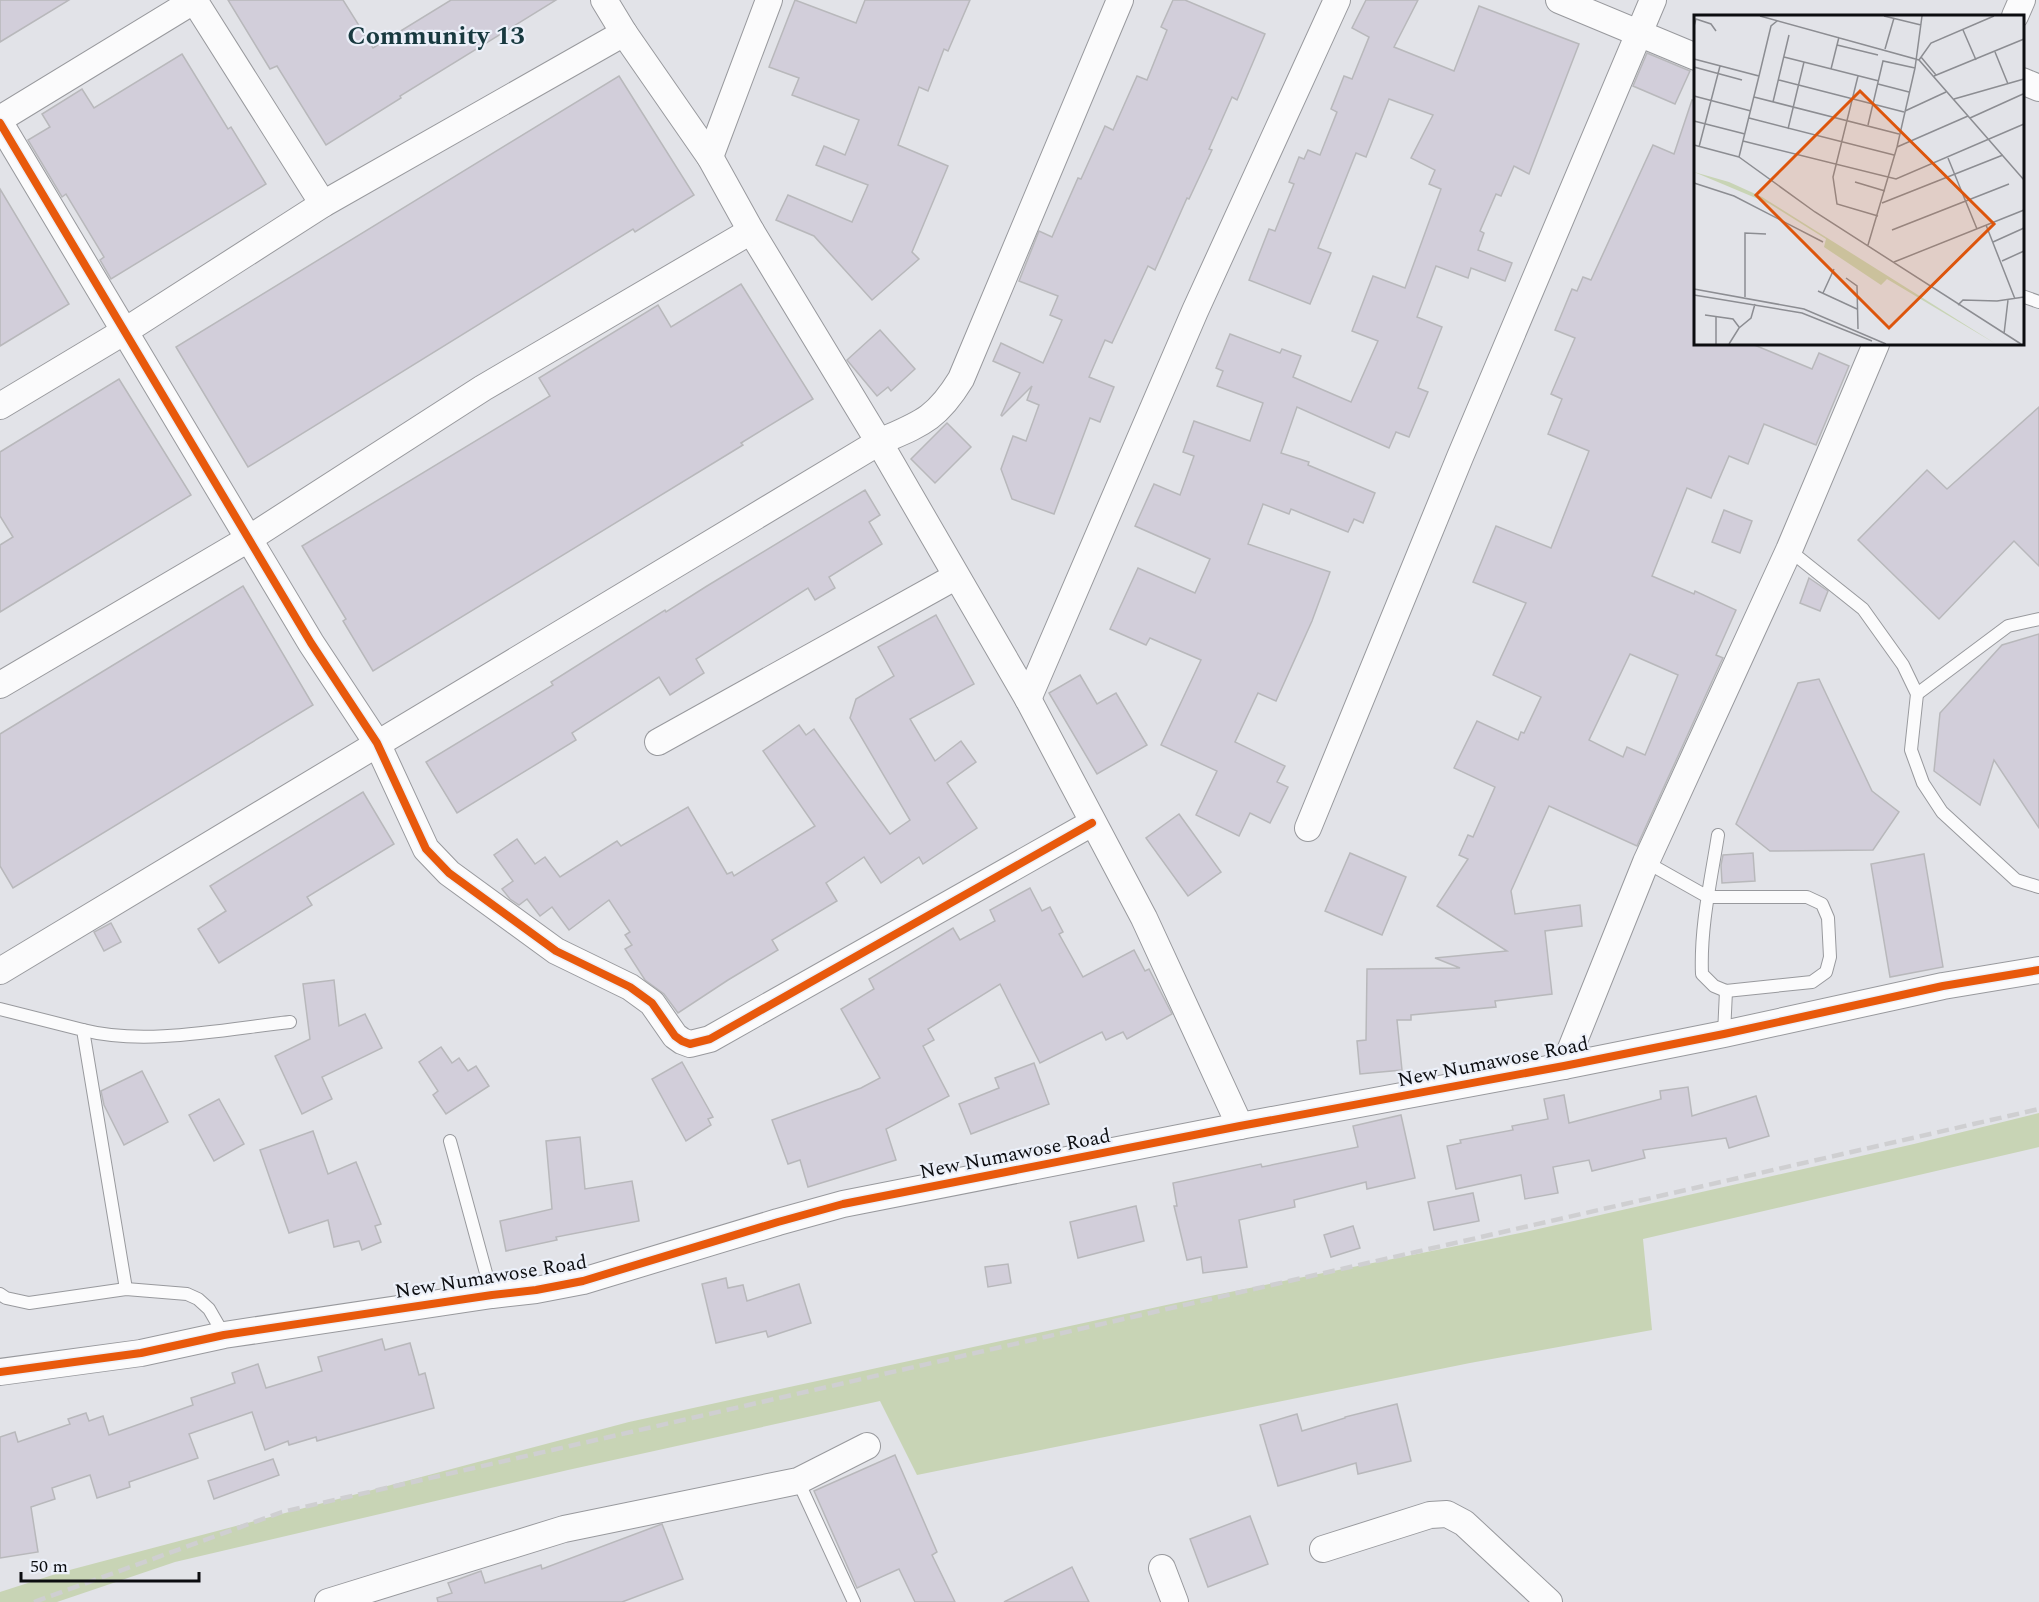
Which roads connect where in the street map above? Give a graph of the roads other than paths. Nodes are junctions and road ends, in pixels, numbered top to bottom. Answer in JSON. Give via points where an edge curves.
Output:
{"nodes":[{"id":1,"x":195,"y":0,"type":"edge"},
{"id":2,"x":604,"y":0,"type":"edge"},
{"id":3,"x":769,"y":0,"type":"edge"},
{"id":4,"x":1120,"y":0,"type":"edge"},
{"id":5,"x":1337,"y":0,"type":"edge"},
{"id":6,"x":1558,"y":0,"type":"edge"},
{"id":7,"x":1653,"y":0,"type":"edge"},
{"id":8,"x":2022,"y":0,"type":"edge"},
{"id":9,"x":2015,"y":15,"type":"edge"},
{"id":10,"x":624,"y":33,"type":"junction"},
{"id":11,"x":1638,"y":33,"type":"junction"},
{"id":12,"x":1694,"y":57,"type":"edge"},
{"id":13,"x":2024,"y":82,"type":"edge"},
{"id":14,"x":2039,"y":88,"type":"edge"},
{"id":15,"x":0,"y":121,"type":"edge"},
{"id":16,"x":710,"y":157,"type":"junction"},
{"id":17,"x":323,"y":204,"type":"junction"},
{"id":18,"x":751,"y":231,"type":"junction"},
{"id":19,"x":2024,"y":297,"type":"edge"},
{"id":20,"x":2039,"y":302,"type":"edge"},
{"id":21,"x":125,"y":332,"type":"junction"},
{"id":22,"x":1876,"y":345,"type":"edge"},
{"id":23,"x":0,"y":406,"type":"edge"},
{"id":24,"x":879,"y":442,"type":"junction"},
{"id":25,"x":250,"y":538,"type":"junction"},
{"id":26,"x":1789,"y":550,"type":"junction"},
{"id":27,"x":955,"y":577,"type":"junction"},
{"id":28,"x":2039,"y":619,"type":"edge"},
{"id":29,"x":0,"y":685,"type":"edge"},
{"id":30,"x":1917,"y":694,"type":"junction"},
{"id":31,"x":1028,"y":699,"type":"junction"},
{"id":32,"x":658,"y":742,"type":"dead end"},
{"id":33,"x":377,"y":743,"type":"junction"},
{"id":34,"x":1092,"y":823,"type":"junction"},
{"id":35,"x":1308,"y":828,"type":"dead end"},
{"id":36,"x":1718,"y":834,"type":"dead end"},
{"id":37,"x":1646,"y":862,"type":"junction"},
{"id":38,"x":2039,"y":887,"type":"edge"},
{"id":39,"x":1708,"y":897,"type":"junction"},
{"id":40,"x":2039,"y":970,"type":"edge"},
{"id":41,"x":0,"y":971,"type":"edge"},
{"id":42,"x":1726,"y":991,"type":"junction"},
{"id":43,"x":0,"y":1009,"type":"edge"},
{"id":44,"x":290,"y":1022,"type":"dead end"},
{"id":45,"x":83,"y":1030,"type":"junction"},
{"id":46,"x":1724,"y":1034,"type":"junction"},
{"id":47,"x":1564,"y":1066,"type":"junction"},
{"id":48,"x":1240,"y":1126,"type":"junction"},
{"id":49,"x":450,"y":1141,"type":"dead end"},
{"id":50,"x":126,"y":1289,"type":"junction"},
{"id":51,"x":0,"y":1294,"type":"edge"},
{"id":52,"x":492,"y":1295,"type":"junction"},
{"id":53,"x":224,"y":1335,"type":"junction"},
{"id":54,"x":0,"y":1372,"type":"edge"},
{"id":55,"x":867,"y":1446,"type":"dead end"},
{"id":56,"x":798,"y":1481,"type":"junction"},
{"id":57,"x":1323,"y":1549,"type":"dead end"},
{"id":58,"x":1162,"y":1568,"type":"dead end"},
{"id":59,"x":328,"y":1602,"type":"edge"},
{"id":60,"x":854,"y":1602,"type":"edge"},
{"id":61,"x":1175,"y":1602,"type":"edge"},
{"id":62,"x":1549,"y":1602,"type":"edge"}],
"edges":[{"from":1,"to":15,"type":"street"},
{"from":1,"to":17,"type":"street"},
{"from":2,"to":10,"type":"street"},
{"from":3,"to":16,"type":"street"},
{"from":4,"to":24,"type":"street","via":[[961,379],[948,401],[925,422]]},
{"from":5,"to":31,"type":"street","via":[[1196,311]]},
{"from":6,"to":11,"type":"street"},
{"from":7,"to":11,"type":"street"},
{"from":8,"to":9,"type":"street"},
{"from":10,"to":16,"type":"street"},
{"from":10,"to":17,"type":"street"},
{"from":11,"to":12,"type":"street"},
{"from":11,"to":35,"type":"street"},
{"from":13,"to":14,"type":"street"},
{"from":15,"to":21,"type":"street"},
{"from":16,"to":18,"type":"street"},
{"from":17,"to":21,"type":"street"},
{"from":18,"to":24,"type":"street"},
{"from":18,"to":25,"type":"street","via":[[483,388]]},
{"from":19,"to":20,"type":"lane"},
{"from":21,"to":23,"type":"street"},
{"from":21,"to":25,"type":"street"},
{"from":22,"to":26,"type":"street"},
{"from":24,"to":27,"type":"street"},
{"from":24,"to":33,"type":"street"},
{"from":25,"to":29,"type":"street"},
{"from":25,"to":33,"type":"street","via":[[311,643]]},
{"from":26,"to":30,"type":"lane","via":[[1863,609],[1903,665]]},
{"from":26,"to":37,"type":"street"},
{"from":27,"to":31,"type":"street"},
{"from":27,"to":32,"type":"street"},
{"from":28,"to":30,"type":"lane","via":[[2007,626]]},
{"from":30,"to":38,"type":"lane","via":[[1911,750],[1923,783],[1942,812],[2016,880]]},
{"from":31,"to":34,"type":"street"},
{"from":33,"to":34,"type":"street","via":[[426,849],[449,873],[556,951],[630,987],[652,1003],[675,1036],[690,1044],[710,1040]]},
{"from":33,"to":41,"type":"street"},
{"from":34,"to":48,"type":"street","via":[[1144,918]]},
{"from":36,"to":39,"type":"lane"},
{"from":37,"to":39,"type":"lane"},
{"from":37,"to":47,"type":"street"},
{"from":39,"to":42,"type":"lane","via":[[1702,974]]},
{"from":39,"to":42,"type":"lane","via":[[1807,897],[1822,904],[1828,918],[1830,957],[1826,972],[1812,982]]},
{"from":40,"to":46,"type":"street","name":"New Numawose Road","via":[[1943,986]]},
{"from":42,"to":46,"type":"lane"},
{"from":43,"to":45,"type":"lane"},
{"from":44,"to":45,"type":"lane","via":[[156,1037],[103,1035]]},
{"from":45,"to":50,"type":"lane"},
{"from":46,"to":47,"type":"street","name":"New Numawose Road"},
{"from":47,"to":48,"type":"street","name":"New Numawose Road"},
{"from":48,"to":52,"type":"street","name":"New Numawose Road","via":[[843,1204],[583,1281]]},
{"from":49,"to":52,"type":"lane"},
{"from":50,"to":51,"type":"lane","via":[[29,1303]]},
{"from":50,"to":53,"type":"lane","via":[[187,1294],[198,1299],[209,1309]]},
{"from":52,"to":53,"type":"street","name":"New Numawose Road"},
{"from":53,"to":54,"type":"street","name":"New Numawose Road","via":[[141,1353]]},
{"from":55,"to":56,"type":"street"},
{"from":56,"to":59,"type":"street","via":[[564,1529]]},
{"from":56,"to":60,"type":"lane"},
{"from":57,"to":62,"type":"street","via":[[1430,1515],[1447,1514],[1464,1523]]},
{"from":58,"to":61,"type":"street"}]}
